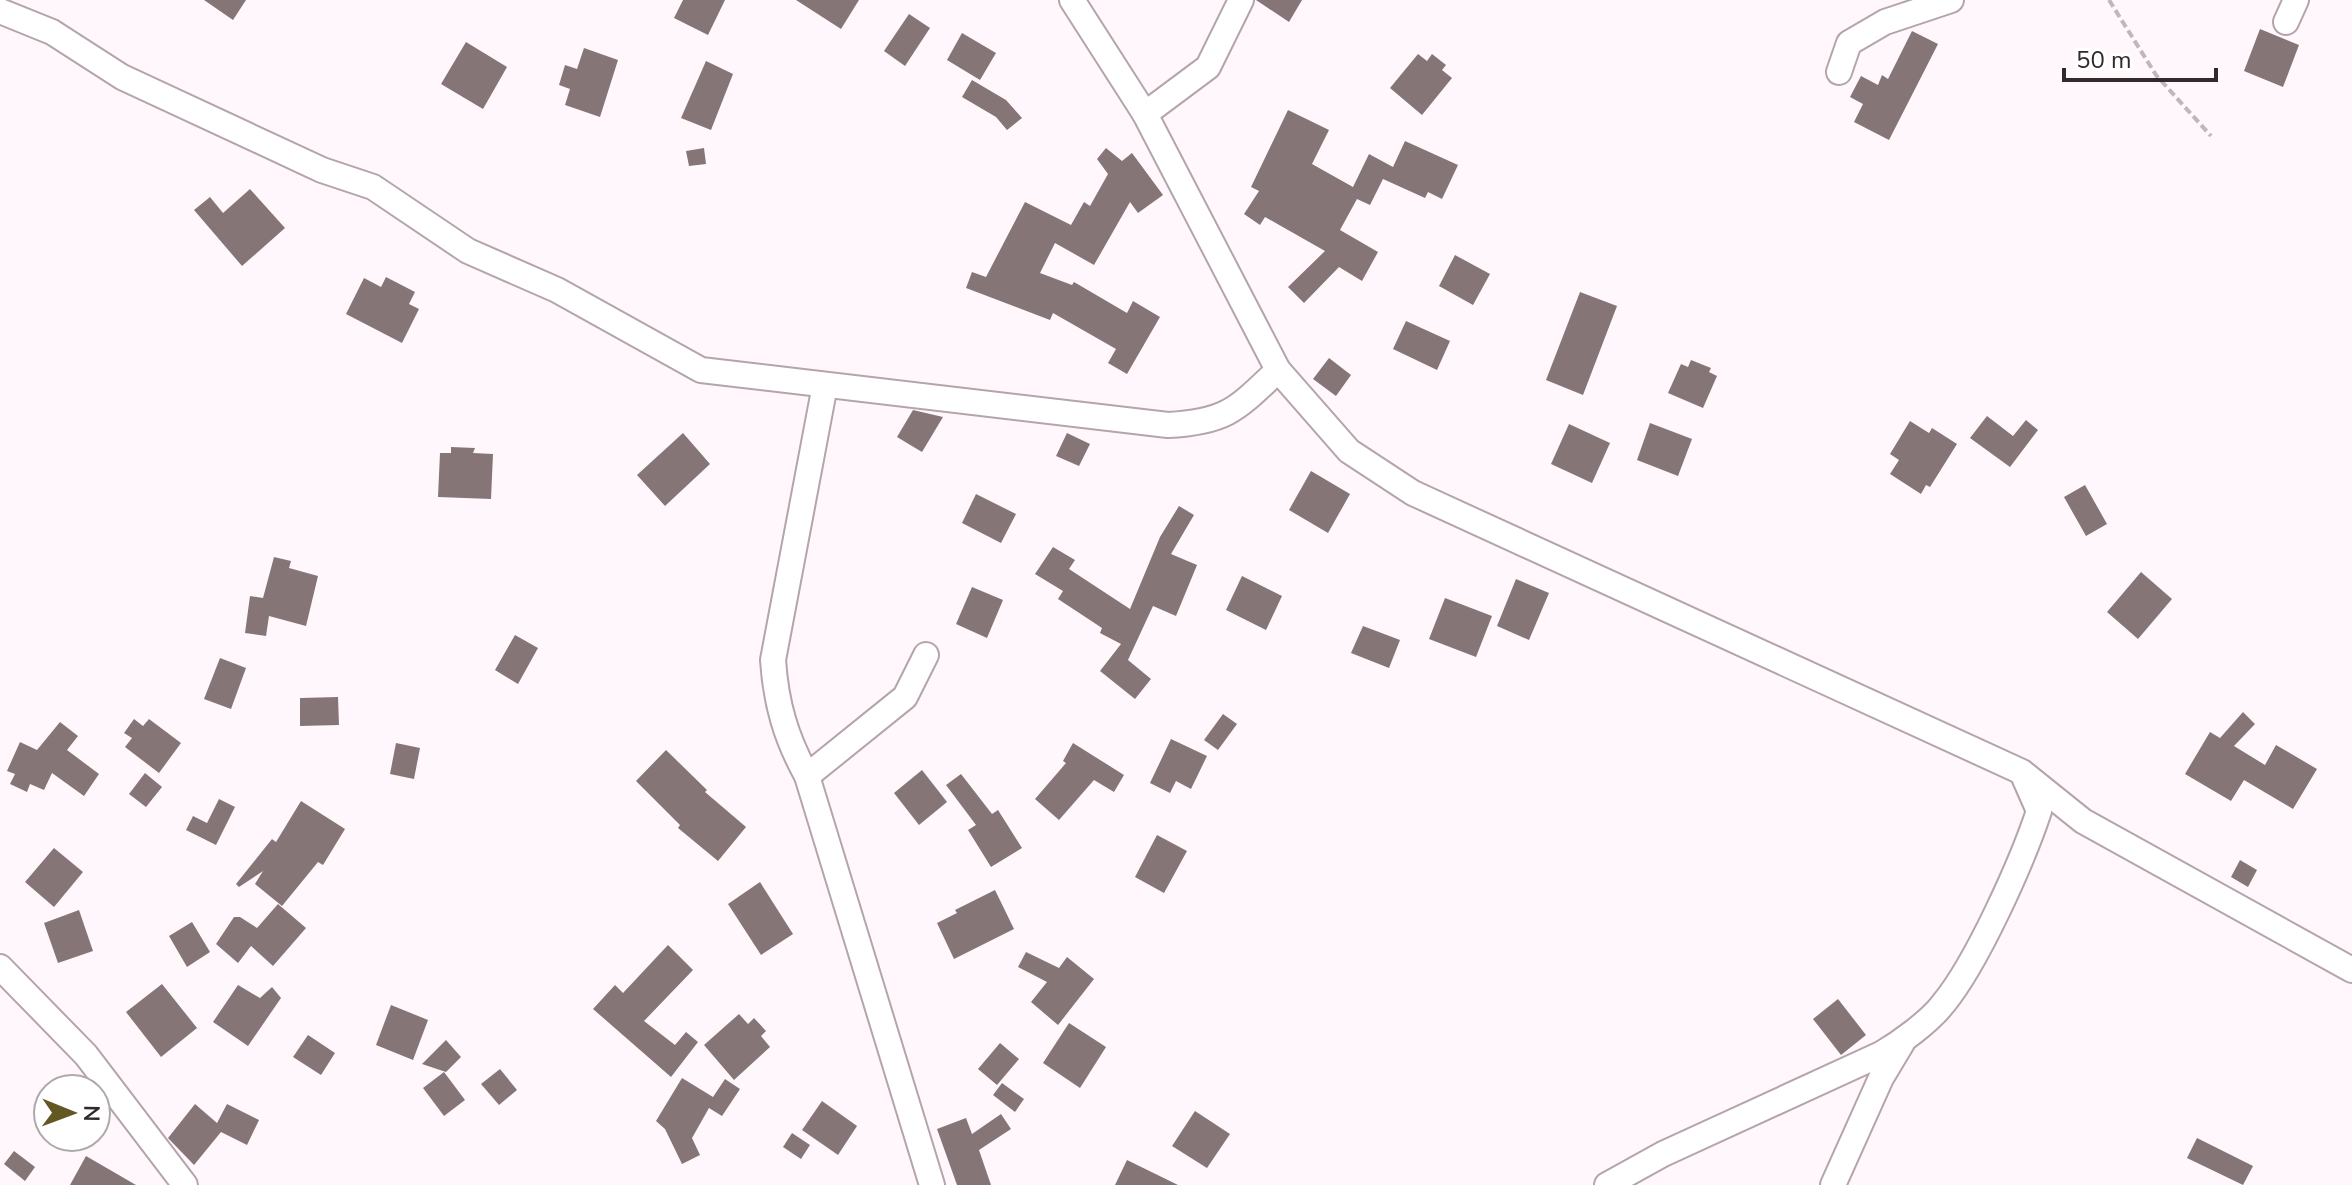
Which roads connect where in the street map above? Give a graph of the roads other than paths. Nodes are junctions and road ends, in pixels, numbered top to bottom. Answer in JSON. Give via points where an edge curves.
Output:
{"nodes":[{"id":1,"x":1072,"y":0,"type":"edge"},
{"id":2,"x":1241,"y":0,"type":"edge"},
{"id":3,"x":1951,"y":0,"type":"edge"},
{"id":4,"x":0,"y":11,"type":"edge"},
{"id":5,"x":1839,"y":72,"type":"dead end"},
{"id":6,"x":1145,"y":114,"type":"junction"},
{"id":7,"x":1278,"y":370,"type":"junction"},
{"id":8,"x":825,"y":385,"type":"junction"},
{"id":9,"x":926,"y":655,"type":"dead end"},
{"id":10,"x":2022,"y":772,"type":"junction"},
{"id":11,"x":807,"y":776,"type":"junction"},
{"id":12,"x":2083,"y":821,"type":"junction"},
{"id":13,"x":2029,"y":840,"type":"junction"},
{"id":14,"x":0,"y":967,"type":"edge"},
{"id":15,"x":2352,"y":970,"type":"edge"},
{"id":16,"x":1903,"y":1041,"type":"junction"},
{"id":17,"x":185,"y":1185,"type":"edge"},
{"id":18,"x":932,"y":1185,"type":"edge"},
{"id":19,"x":1607,"y":1185,"type":"edge"},
{"id":20,"x":1833,"y":1185,"type":"edge"}],
"edges":[{"from":1,"to":6,"type":"street"},
{"from":2,"to":6,"type":"street","via":[[1208,67]]},
{"from":3,"to":5,"type":"street","via":[[1885,22],[1849,43]]},
{"from":4,"to":8,"type":"street","via":[[52,32],[122,77],[322,170],[373,187],[468,251],[557,290],[701,370]]},
{"from":6,"to":7,"type":"street"},
{"from":7,"to":8,"type":"street","via":[[1239,408],[1206,423],[1168,425]]},
{"from":7,"to":10,"type":"street","via":[[1349,451],[1413,493]]},
{"from":8,"to":11,"type":"street","via":[[773,660],[786,738]]},
{"from":9,"to":11,"type":"street","via":[[905,697]]},
{"from":10,"to":12,"type":"street"},
{"from":10,"to":13,"type":"street","via":[[2039,811]]},
{"from":11,"to":18,"type":"street"},
{"from":12,"to":13,"type":"street","via":[[2041,824]]},
{"from":12,"to":15,"type":"street"},
{"from":13,"to":16,"type":"street","via":[[1943,1005]]},
{"from":14,"to":17,"type":"street","via":[[86,1055]]},
{"from":16,"to":19,"type":"street"},
{"from":16,"to":20,"type":"street"}]}
